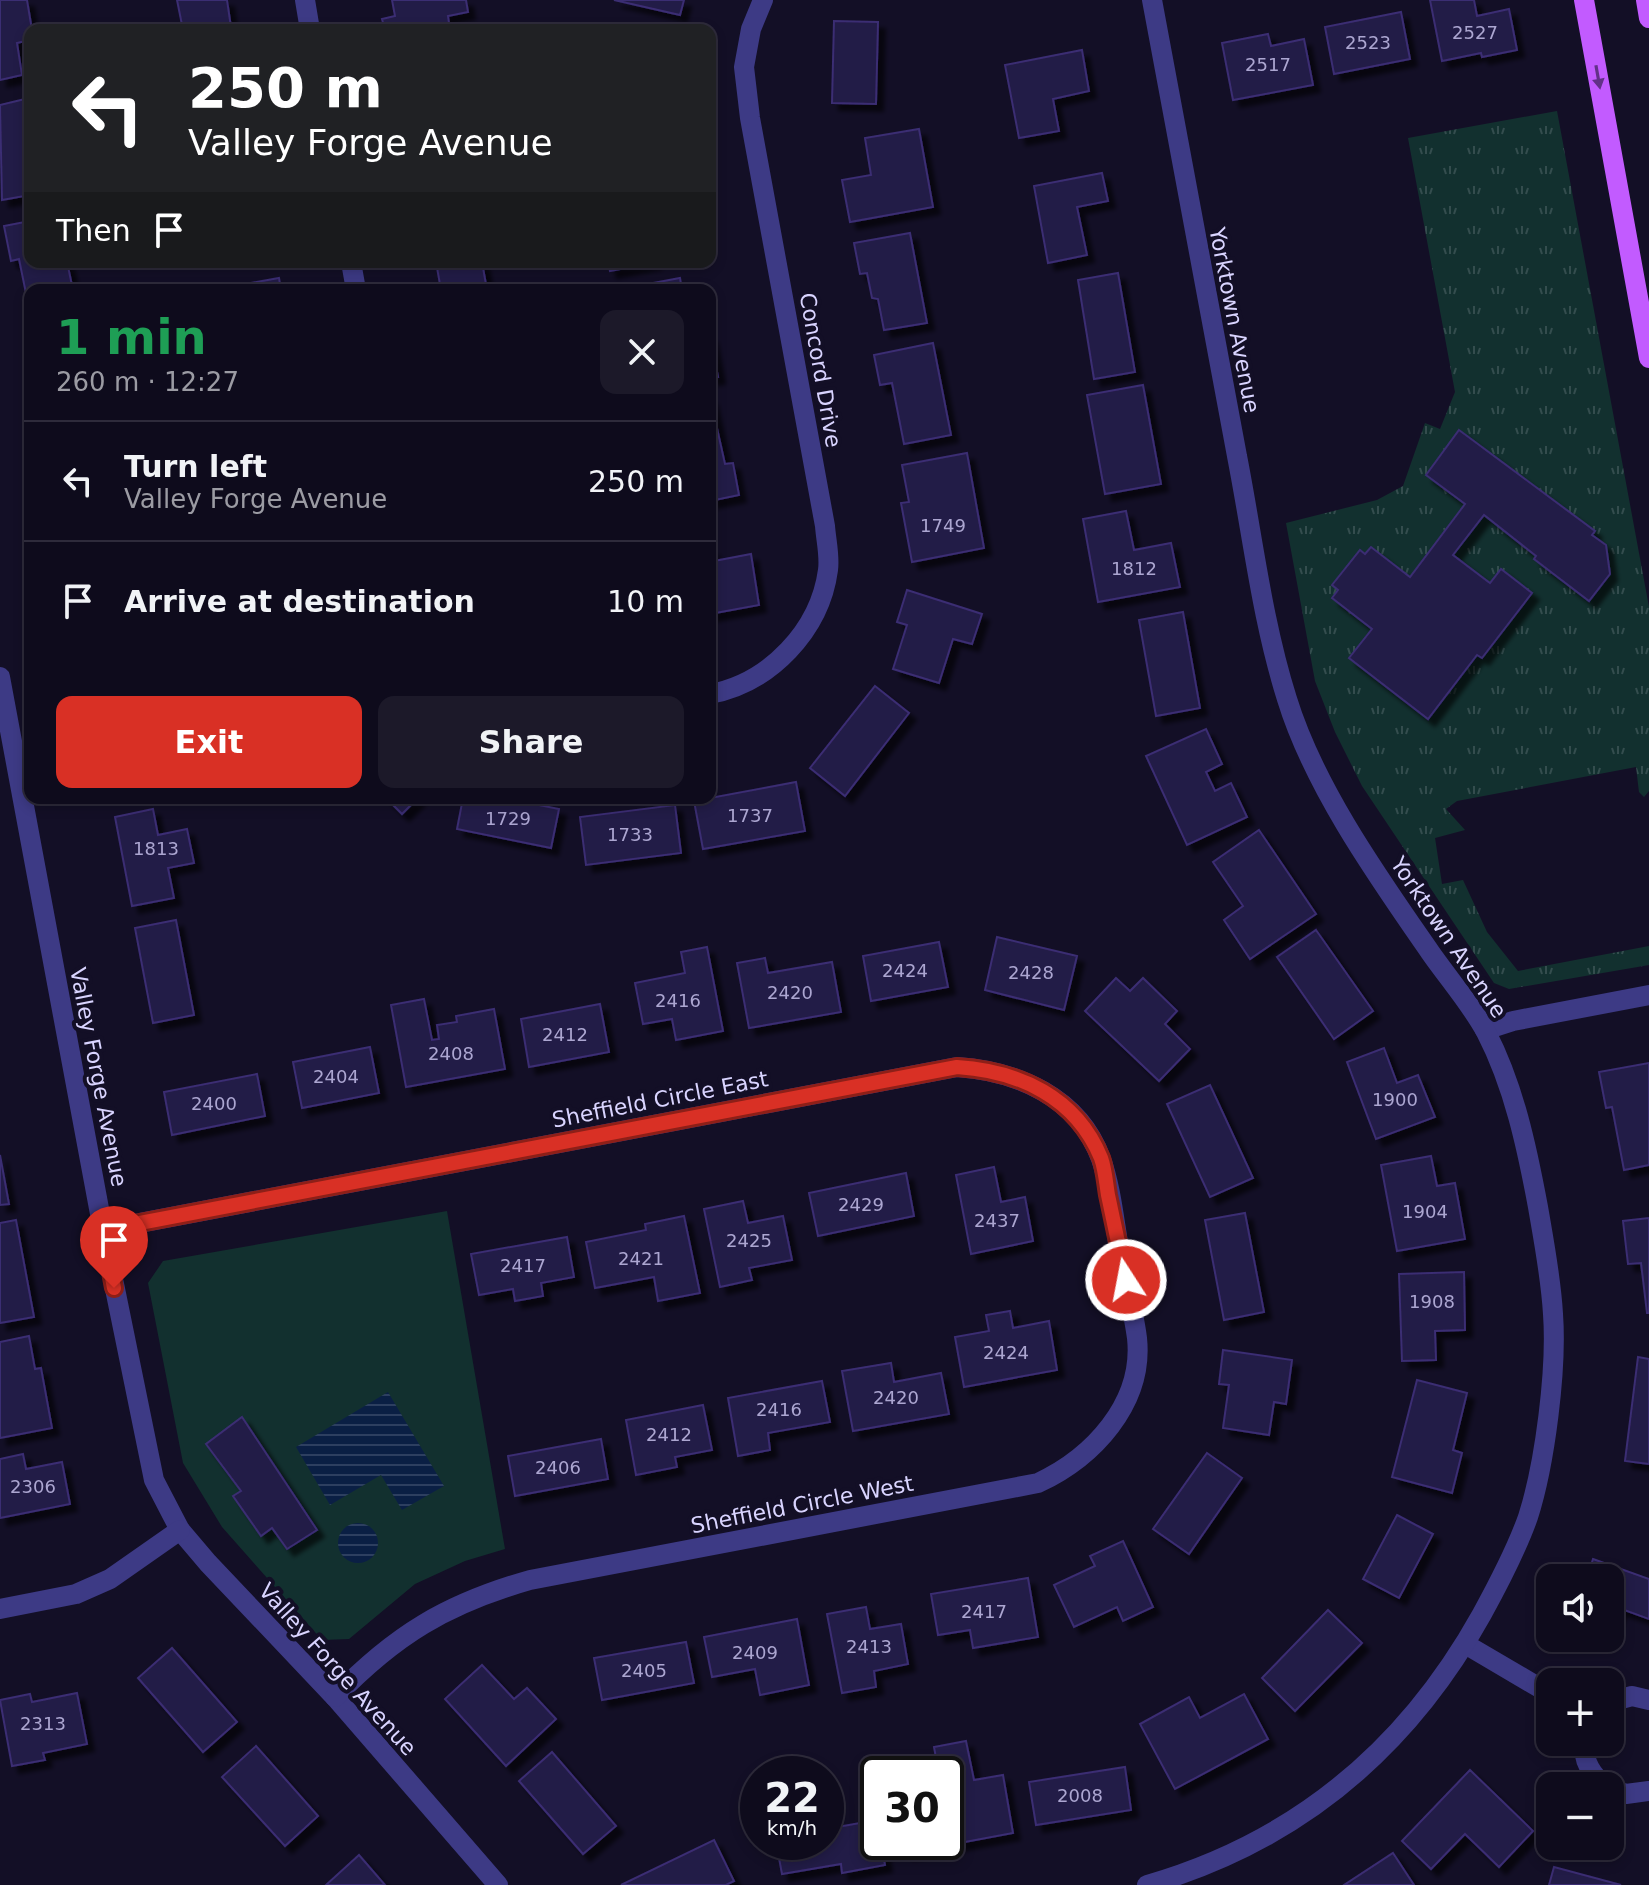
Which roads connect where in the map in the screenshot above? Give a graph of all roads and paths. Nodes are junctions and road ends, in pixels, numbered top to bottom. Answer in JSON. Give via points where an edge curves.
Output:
{"nodes":[{"id":1,"x":305,"y":0,"type":"edge"},
{"id":2,"x":763,"y":0,"type":"edge"},
{"id":3,"x":1152,"y":0,"type":"edge"},
{"id":4,"x":1584,"y":0,"type":"edge"},
{"id":5,"x":1646,"y":0,"type":"edge"},
{"id":6,"x":1649,"y":18,"type":"edge"},
{"id":7,"x":309,"y":24,"type":"edge"},
{"id":8,"x":1649,"y":358,"type":"edge"},
{"id":9,"x":0,"y":677,"type":"edge"},
{"id":10,"x":716,"y":693,"type":"edge"},
{"id":11,"x":1649,"y":995,"type":"edge"},
{"id":12,"x":1485,"y":1030,"type":"junction"},
{"id":13,"x":103,"y":1230,"type":"junction"},
{"id":14,"x":1120,"y":1250,"type":"joint"},
{"id":15,"x":180,"y":1530,"type":"junction"},
{"id":16,"x":0,"y":1609,"type":"edge"},
{"id":17,"x":1465,"y":1644,"type":"junction"},
{"id":18,"x":1536,"y":1686,"type":"edge"},
{"id":19,"x":335,"y":1697,"type":"junction"},
{"id":20,"x":1624,"y":1698,"type":"edge"},
{"id":21,"x":1649,"y":1700,"type":"edge"},
{"id":22,"x":1649,"y":1791,"type":"edge"},
{"id":23,"x":1624,"y":1793,"type":"edge"},
{"id":24,"x":498,"y":1885,"type":"edge"},
{"id":25,"x":1147,"y":1885,"type":"edge"}],
"edges":[{"from":1,"to":7,"type":"street"},
{"from":2,"to":10,"type":"street","name":"Concord Drive","via":[[744,67],[829,566],[822,599],[790,649],[767,670]]},
{"from":3,"to":12,"type":"street","name":"Yorktown Avenue","via":[[1260,589],[1288,703],[1334,802],[1392,898]]},
{"from":4,"to":8,"type":"main road","one_way":true},
{"from":5,"to":6,"type":"main road"},
{"from":9,"to":13,"type":"street","name":"Valley Forge Avenue"},
{"from":11,"to":12,"type":"street"},
{"from":12,"to":17,"type":"street","name":"Yorktown Avenue","via":[[1529,1154],[1554,1316],[1550,1397],[1528,1516],[1505,1573]]},
{"from":13,"to":14,"type":"street","name":"Sheffield Circle East","via":[[957,1067],[1011,1075],[1065,1107],[1101,1159]]},
{"from":13,"to":15,"type":"street","name":"Valley Forge Avenue","via":[[154,1480]]},
{"from":14,"to":19,"type":"street","name":"Sheffield Circle West","via":[[1137,1341],[1134,1373],[1108,1430],[1061,1472],[1038,1483],[487,1592],[398,1640]]},
{"from":15,"to":16,"type":"street","via":[[110,1579],[76,1594]]},
{"from":15,"to":19,"type":"street","name":"Valley Forge Avenue"},
{"from":17,"to":18,"type":"street"},
{"from":17,"to":25,"type":"street","name":"Yorktown Avenue","via":[[1387,1745],[1342,1786],[1248,1847]]},
{"from":19,"to":24,"type":"street","name":"Valley Forge Avenue"},
{"from":20,"to":21,"type":"street"},
{"from":22,"to":23,"type":"street"}]}
